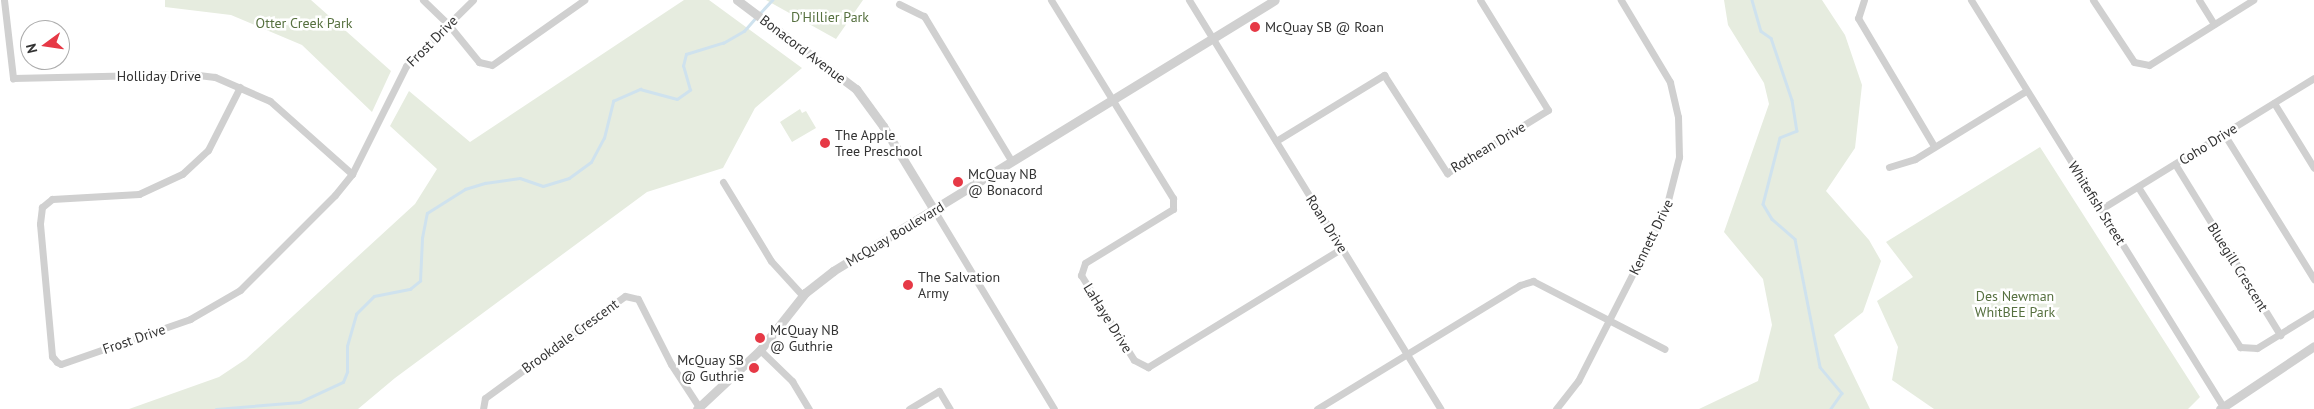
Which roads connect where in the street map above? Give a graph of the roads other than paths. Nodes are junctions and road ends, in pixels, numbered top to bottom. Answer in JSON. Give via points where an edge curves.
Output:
{"nodes":[{"id":1,"x":4,"y":0,"type":"edge"},
{"id":2,"x":423,"y":0,"type":"edge"},
{"id":3,"x":473,"y":0,"type":"edge"},
{"id":4,"x":584,"y":0,"type":"edge"},
{"id":5,"x":1052,"y":0,"type":"edge"},
{"id":6,"x":1189,"y":0,"type":"edge"},
{"id":7,"x":1275,"y":0,"type":"edge"},
{"id":8,"x":1480,"y":0,"type":"edge"},
{"id":9,"x":1621,"y":0,"type":"edge"},
{"id":10,"x":1864,"y":0,"type":"edge"},
{"id":11,"x":1971,"y":0,"type":"edge"},
{"id":12,"x":2093,"y":0,"type":"edge"},
{"id":13,"x":2199,"y":0,"type":"edge"},
{"id":14,"x":2253,"y":0,"type":"edge"},
{"id":15,"x":738,"y":1,"type":"edge"},
{"id":16,"x":899,"y":4,"type":"dead end"},
{"id":17,"x":448,"y":24,"type":"junction"},
{"id":18,"x":2214,"y":24,"type":"junction"},
{"id":19,"x":1213,"y":38,"type":"junction"},
{"id":20,"x":2314,"y":78,"type":"edge"},
{"id":21,"x":240,"y":87,"type":"junction"},
{"id":22,"x":2026,"y":91,"type":"junction"},
{"id":23,"x":1113,"y":100,"type":"junction"},
{"id":24,"x":2274,"y":103,"type":"junction"},
{"id":25,"x":2224,"y":134,"type":"junction"},
{"id":26,"x":1276,"y":141,"type":"junction"},
{"id":27,"x":1934,"y":146,"type":"junction"},
{"id":28,"x":1012,"y":162,"type":"junction"},
{"id":29,"x":2175,"y":164,"type":"junction"},
{"id":30,"x":1889,"y":167,"type":"dead end"},
{"id":31,"x":2314,"y":168,"type":"edge"},
{"id":32,"x":352,"y":174,"type":"junction"},
{"id":33,"x":724,"y":182,"type":"dead end"},
{"id":34,"x":2138,"y":187,"type":"junction"},
{"id":35,"x":934,"y":210,"type":"junction"},
{"id":36,"x":2101,"y":210,"type":"junction"},
{"id":37,"x":1342,"y":248,"type":"junction"},
{"id":38,"x":2314,"y":279,"type":"edge"},
{"id":39,"x":803,"y":296,"type":"junction"},
{"id":40,"x":2314,"y":313,"type":"edge"},
{"id":41,"x":1610,"y":319,"type":"junction"},
{"id":42,"x":2280,"y":335,"type":"junction"},
{"id":43,"x":2314,"y":346,"type":"edge"},
{"id":44,"x":1665,"y":348,"type":"dead end"},
{"id":45,"x":760,"y":350,"type":"junction"},
{"id":46,"x":1408,"y":354,"type":"junction"},
{"id":47,"x":698,"y":408,"type":"edge"},
{"id":48,"x":2221,"y":408,"type":"edge"},
{"id":49,"x":483,"y":409,"type":"edge"},
{"id":50,"x":809,"y":409,"type":"edge"},
{"id":51,"x":909,"y":409,"type":"edge"},
{"id":52,"x":950,"y":409,"type":"edge"},
{"id":53,"x":1054,"y":409,"type":"edge"},
{"id":54,"x":1317,"y":409,"type":"edge"},
{"id":55,"x":1441,"y":409,"type":"edge"},
{"id":56,"x":1556,"y":409,"type":"edge"}],
"edges":[{"from":1,"to":21,"type":"street","name":"Holliday Drive","via":[[12,78],[190,74],[215,77]]},
{"from":2,"to":17,"type":"street"},
{"from":3,"to":17,"type":"street","name":"Frost Drive"},
{"from":4,"to":17,"type":"street","via":[[492,66],[479,62]]},
{"from":5,"to":23,"type":"street"},
{"from":6,"to":19,"type":"street","name":"Roan Drive"},
{"from":7,"to":19,"type":"street","name":"McQuay Boulevard"},
{"from":8,"to":26,"type":"street","name":"Rothean Drive","via":[[1548,110],[1447,173],[1384,75]]},
{"from":9,"to":41,"type":"street","name":"Kennett Drive","via":[[1670,82],[1678,117],[1679,157],[1666,208]]},
{"from":10,"to":27,"type":"street","via":[[1858,18]]},
{"from":11,"to":22,"type":"street","name":"Whitefish Street"},
{"from":12,"to":18,"type":"street","via":[[2125,53],[2134,62],[2144,65],[2149,65]]},
{"from":13,"to":18,"type":"street"},
{"from":14,"to":18,"type":"street"},
{"from":15,"to":35,"type":"street","name":"Bonacord Avenue","via":[[856,89],[879,120]]},
{"from":16,"to":28,"type":"street","via":[[924,16]]},
{"from":17,"to":32,"type":"street","name":"Frost Drive","via":[[406,66]]},
{"from":19,"to":23,"type":"street","name":"McQuay Boulevard"},
{"from":19,"to":26,"type":"street","name":"Roan Drive"},
{"from":20,"to":24,"type":"street","name":"Coho Drive"},
{"from":21,"to":32,"type":"street","name":"Holliday Drive","via":[[270,101]]},
{"from":21,"to":32,"type":"street","name":"Frost Drive","via":[[208,150],[182,174],[139,194],[52,199],[42,207],[40,224],[52,356],[57,362],[70,361],[211,309],[240,290]]},
{"from":22,"to":27,"type":"street"},
{"from":22,"to":36,"type":"street","name":"Whitefish Street"},
{"from":23,"to":28,"type":"street","name":"McQuay Boulevard"},
{"from":23,"to":37,"type":"street","name":"LaHaye Drive","via":[[1173,198],[1173,209],[1085,263],[1081,275],[1134,360],[1148,367]]},
{"from":24,"to":25,"type":"street","name":"Coho Drive"},
{"from":24,"to":31,"type":"street"},
{"from":25,"to":29,"type":"street","name":"Coho Drive"},
{"from":25,"to":38,"type":"street"},
{"from":26,"to":37,"type":"street","name":"Roan Drive"},
{"from":27,"to":30,"type":"street","via":[[1915,159]]},
{"from":28,"to":35,"type":"street","name":"McQuay Boulevard"},
{"from":29,"to":34,"type":"street","name":"Coho Drive"},
{"from":29,"to":42,"type":"street","name":"Bluegill Crescent"},
{"from":33,"to":39,"type":"street","via":[[771,261]]},
{"from":34,"to":36,"type":"street","name":"Coho Drive"},
{"from":34,"to":42,"type":"street","via":[[2236,343],[2240,347],[2257,348]]},
{"from":35,"to":39,"type":"street","name":"McQuay Boulevard","via":[[833,271]]},
{"from":35,"to":53,"type":"street","name":"Bonacord Avenue"},
{"from":36,"to":48,"type":"street","name":"Whitefish Street"},
{"from":37,"to":46,"type":"street","name":"Roan Drive"},
{"from":39,"to":45,"type":"street","name":"McQuay Boulevard"},
{"from":40,"to":42,"type":"street"},
{"from":41,"to":44,"type":"street"},
{"from":41,"to":46,"type":"street","via":[[1533,280]]},
{"from":41,"to":56,"type":"street","name":"Kennett Drive","via":[[1578,381]]},
{"from":43,"to":48,"type":"street"},
{"from":45,"to":47,"type":"street","name":"McQuay Boulevard"},
{"from":45,"to":50,"type":"street","via":[[792,380]]},
{"from":46,"to":54,"type":"street"},
{"from":46,"to":55,"type":"street","name":"Roan Drive"},
{"from":47,"to":49,"type":"street","name":"Brookdale Crescent","via":[[638,299],[625,296],[485,398]]},
{"from":51,"to":52,"type":"street","via":[[939,391]]}]}
